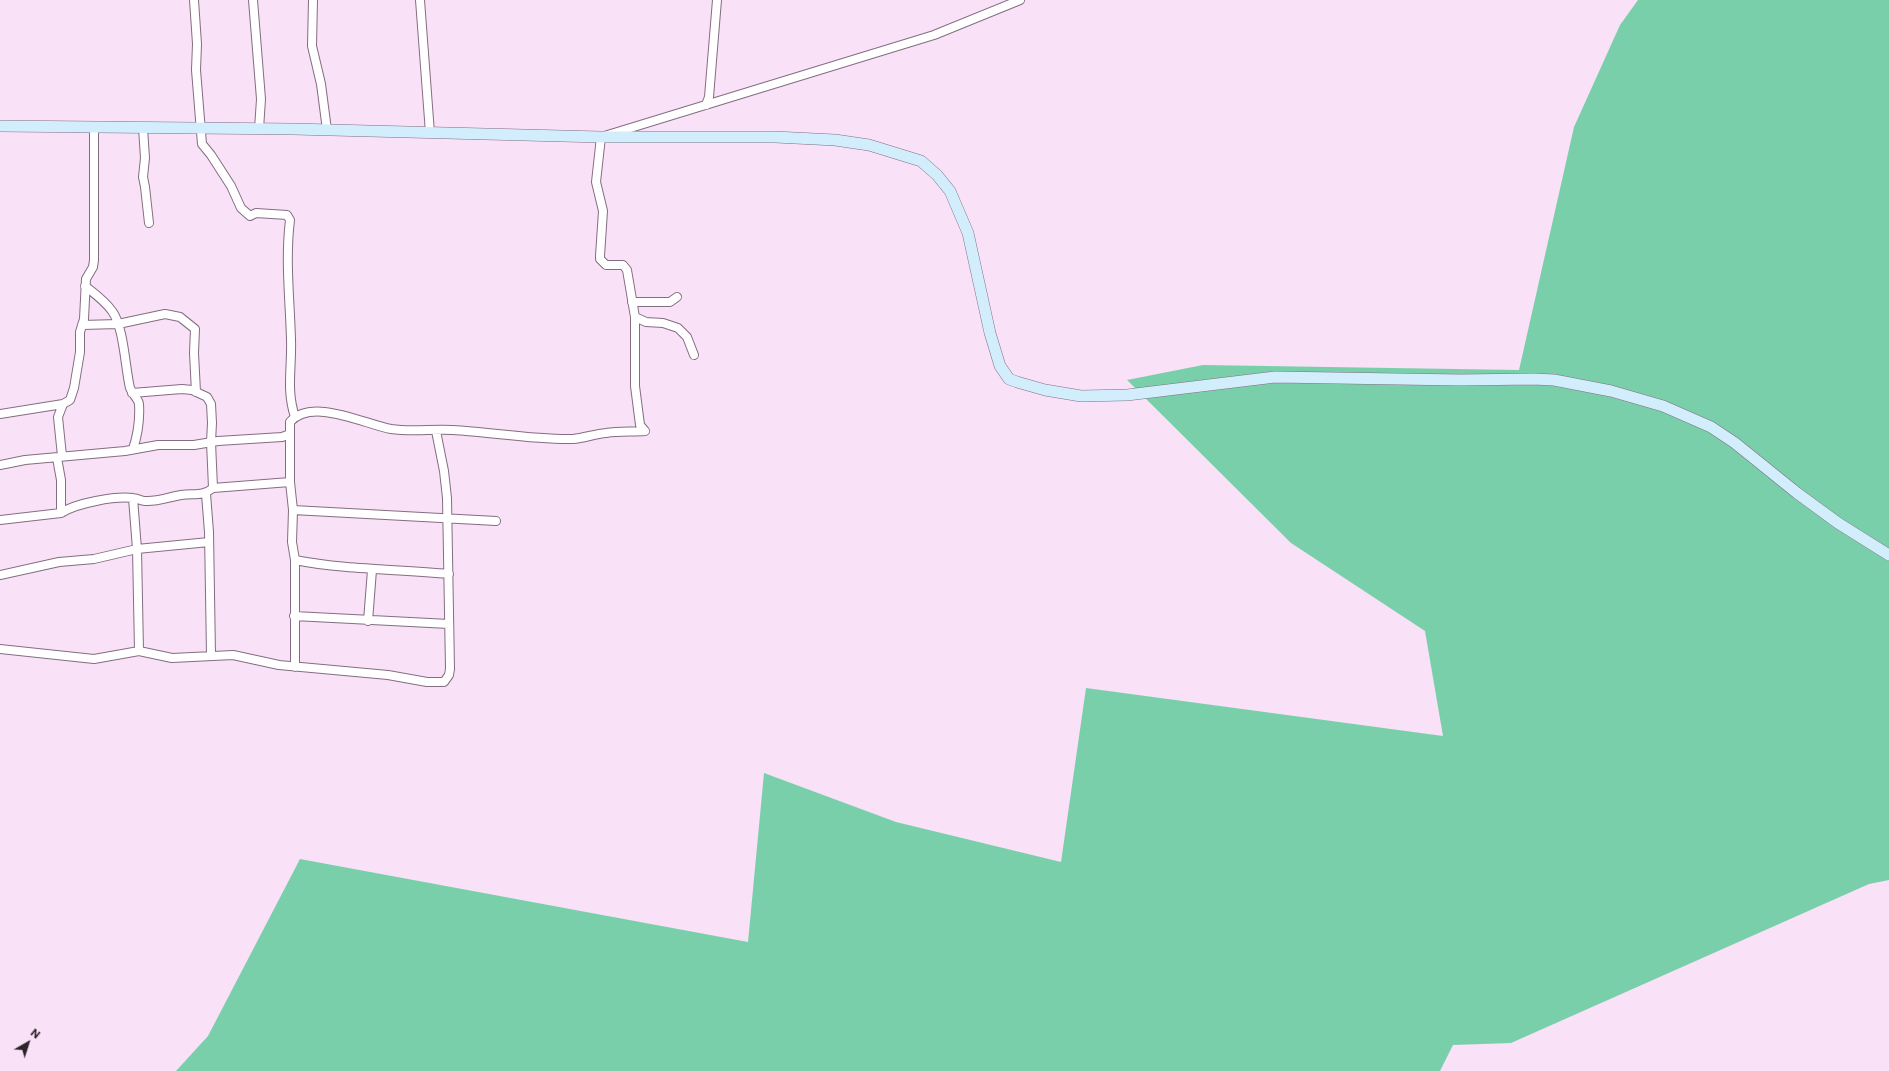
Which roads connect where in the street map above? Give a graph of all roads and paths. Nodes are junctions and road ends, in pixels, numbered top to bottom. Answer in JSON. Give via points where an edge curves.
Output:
{"nodes":[{"id":1,"x":194,"y":0,"type":"edge"},
{"id":2,"x":253,"y":0,"type":"edge"},
{"id":3,"x":313,"y":0,"type":"edge"},
{"id":4,"x":420,"y":0,"type":"edge"},
{"id":5,"x":717,"y":0,"type":"edge"},
{"id":6,"x":1020,"y":0,"type":"edge"},
{"id":7,"x":706,"y":105,"type":"junction"},
{"id":8,"x":0,"y":126,"type":"edge"},
{"id":9,"x":94,"y":128,"type":"junction"},
{"id":10,"x":144,"y":128,"type":"junction"},
{"id":11,"x":200,"y":128,"type":"junction"},
{"id":12,"x":259,"y":129,"type":"junction"},
{"id":13,"x":327,"y":130,"type":"junction"},
{"id":14,"x":430,"y":133,"type":"junction"},
{"id":15,"x":601,"y":137,"type":"junction"},
{"id":16,"x":149,"y":223,"type":"dead end"},
{"id":17,"x":85,"y":286,"type":"junction"},
{"id":18,"x":677,"y":297,"type":"dead end"},
{"id":19,"x":632,"y":302,"type":"junction"},
{"id":20,"x":635,"y":317,"type":"junction"},
{"id":21,"x":118,"y":324,"type":"junction"},
{"id":22,"x":82,"y":325,"type":"junction"},
{"id":23,"x":694,"y":355,"type":"dead end"},
{"id":24,"x":196,"y":392,"type":"junction"},
{"id":25,"x":132,"y":393,"type":"junction"},
{"id":26,"x":63,"y":404,"type":"junction"},
{"id":27,"x":0,"y":414,"type":"edge"},
{"id":28,"x":295,"y":417,"type":"junction"},
{"id":29,"x":436,"y":430,"type":"junction"},
{"id":30,"x":290,"y":434,"type":"junction"},
{"id":31,"x":211,"y":442,"type":"junction"},
{"id":32,"x":134,"y":449,"type":"junction"},
{"id":33,"x":60,"y":457,"type":"junction"},
{"id":34,"x":0,"y":466,"type":"edge"},
{"id":35,"x":290,"y":482,"type":"junction"},
{"id":36,"x":213,"y":488,"type":"junction"},
{"id":37,"x":206,"y":494,"type":"junction"},
{"id":38,"x":133,"y":498,"type":"junction"},
{"id":39,"x":293,"y":510,"type":"junction"},
{"id":40,"x":61,"y":513,"type":"junction"},
{"id":41,"x":447,"y":519,"type":"junction"},
{"id":42,"x":0,"y":520,"type":"edge"},
{"id":43,"x":496,"y":521,"type":"dead end"},
{"id":44,"x":209,"y":542,"type":"junction"},
{"id":45,"x":137,"y":549,"type":"junction"},
{"id":46,"x":1889,"y":554,"type":"edge"},
{"id":47,"x":295,"y":560,"type":"junction"},
{"id":48,"x":372,"y":570,"type":"junction"},
{"id":49,"x":448,"y":574,"type":"junction"},
{"id":50,"x":0,"y":575,"type":"edge"},
{"id":51,"x":294,"y":616,"type":"junction"},
{"id":52,"x":368,"y":621,"type":"junction"},
{"id":53,"x":449,"y":624,"type":"junction"},
{"id":54,"x":0,"y":649,"type":"edge"},
{"id":55,"x":139,"y":651,"type":"junction"},
{"id":56,"x":211,"y":655,"type":"junction"},
{"id":57,"x":296,"y":667,"type":"junction"}],
"edges":[{"from":1,"to":11,"type":"street"},
{"from":2,"to":12,"type":"street","via":[[261,99]]},
{"from":3,"to":13,"type":"street","via":[[312,46],[322,84]]},
{"from":4,"to":14,"type":"street"},
{"from":5,"to":7,"type":"street","via":[[709,97]]},
{"from":6,"to":7,"type":"street","via":[[934,35]]},
{"from":7,"to":15,"type":"street"},
{"from":8,"to":9,"type":"main road"},
{"from":9,"to":10,"type":"main road"},
{"from":9,"to":17,"type":"street","via":[[94,260]]},
{"from":10,"to":11,"type":"main road"},
{"from":10,"to":16,"type":"street","via":[[143,176]]},
{"from":11,"to":12,"type":"main road"},
{"from":11,"to":28,"type":"street","via":[[202,144],[231,186],[241,208],[250,216],[256,213],[287,215],[290,220],[287,245],[291,342],[289,400]]},
{"from":12,"to":13,"type":"main road"},
{"from":13,"to":14,"type":"main road"},
{"from":14,"to":15,"type":"main road"},
{"from":15,"to":19,"type":"street","via":[[596,182],[603,211],[600,256],[606,265],[623,265],[626,268]]},
{"from":15,"to":46,"type":"main road","via":[[775,137],[835,140],[869,145],[921,161],[950,191],[968,233],[990,333],[1000,366],[1009,379],[1017,382],[1044,390],[1081,396],[1127,395],[1275,377],[1534,379],[1589,386],[1663,406],[1711,427],[1838,524]]},
{"from":17,"to":21,"type":"street","via":[[103,300],[113,312]]},
{"from":17,"to":22,"type":"street"},
{"from":18,"to":19,"type":"street","via":[[670,302]]},
{"from":19,"to":20,"type":"street"},
{"from":20,"to":23,"type":"street","via":[[646,322],[663,323],[678,328],[687,337]]},
{"from":20,"to":29,"type":"street","via":[[635,386],[640,425],[645,431],[605,433],[574,439]]},
{"from":21,"to":22,"type":"street"},
{"from":21,"to":24,"type":"street","via":[[165,314],[180,317],[195,329]]},
{"from":21,"to":25,"type":"street"},
{"from":22,"to":26,"type":"street","via":[[74,388],[70,400]]},
{"from":24,"to":25,"type":"street","via":[[182,389]]},
{"from":24,"to":31,"type":"street","via":[[207,397],[211,404]]},
{"from":25,"to":32,"type":"street","via":[[139,402],[138,435]]},
{"from":26,"to":27,"type":"street"},
{"from":26,"to":33,"type":"street","via":[[58,417]]},
{"from":28,"to":29,"type":"street","via":[[305,413],[334,413],[392,429]]},
{"from":28,"to":30,"type":"street","via":[[290,422]]},
{"from":29,"to":41,"type":"street","via":[[445,478]]},
{"from":30,"to":31,"type":"street","via":[[282,437]]},
{"from":30,"to":35,"type":"street"},
{"from":31,"to":32,"type":"street"},
{"from":31,"to":36,"type":"street"},
{"from":32,"to":33,"type":"street"},
{"from":33,"to":34,"type":"street","via":[[25,460]]},
{"from":33,"to":40,"type":"street"},
{"from":35,"to":36,"type":"street"},
{"from":35,"to":39,"type":"street"},
{"from":36,"to":37,"type":"street"},
{"from":37,"to":38,"type":"street","via":[[145,501]]},
{"from":37,"to":44,"type":"street"},
{"from":38,"to":40,"type":"street","via":[[85,504]]},
{"from":38,"to":45,"type":"street"},
{"from":39,"to":41,"type":"street"},
{"from":39,"to":47,"type":"street","via":[[292,542]]},
{"from":40,"to":42,"type":"street"},
{"from":41,"to":43,"type":"street"},
{"from":41,"to":49,"type":"street"},
{"from":44,"to":45,"type":"street"},
{"from":44,"to":56,"type":"street"},
{"from":45,"to":50,"type":"street"},
{"from":45,"to":55,"type":"street"},
{"from":47,"to":48,"type":"street"},
{"from":47,"to":51,"type":"street"},
{"from":48,"to":49,"type":"street"},
{"from":48,"to":52,"type":"street"},
{"from":49,"to":53,"type":"street"},
{"from":51,"to":52,"type":"street"},
{"from":51,"to":57,"type":"street"},
{"from":52,"to":53,"type":"street"},
{"from":53,"to":57,"type":"street","via":[[449,675],[444,682]]},
{"from":54,"to":55,"type":"street","via":[[94,659]]},
{"from":55,"to":56,"type":"street","via":[[172,658]]},
{"from":56,"to":57,"type":"street","via":[[233,655],[257,662]]}]}
